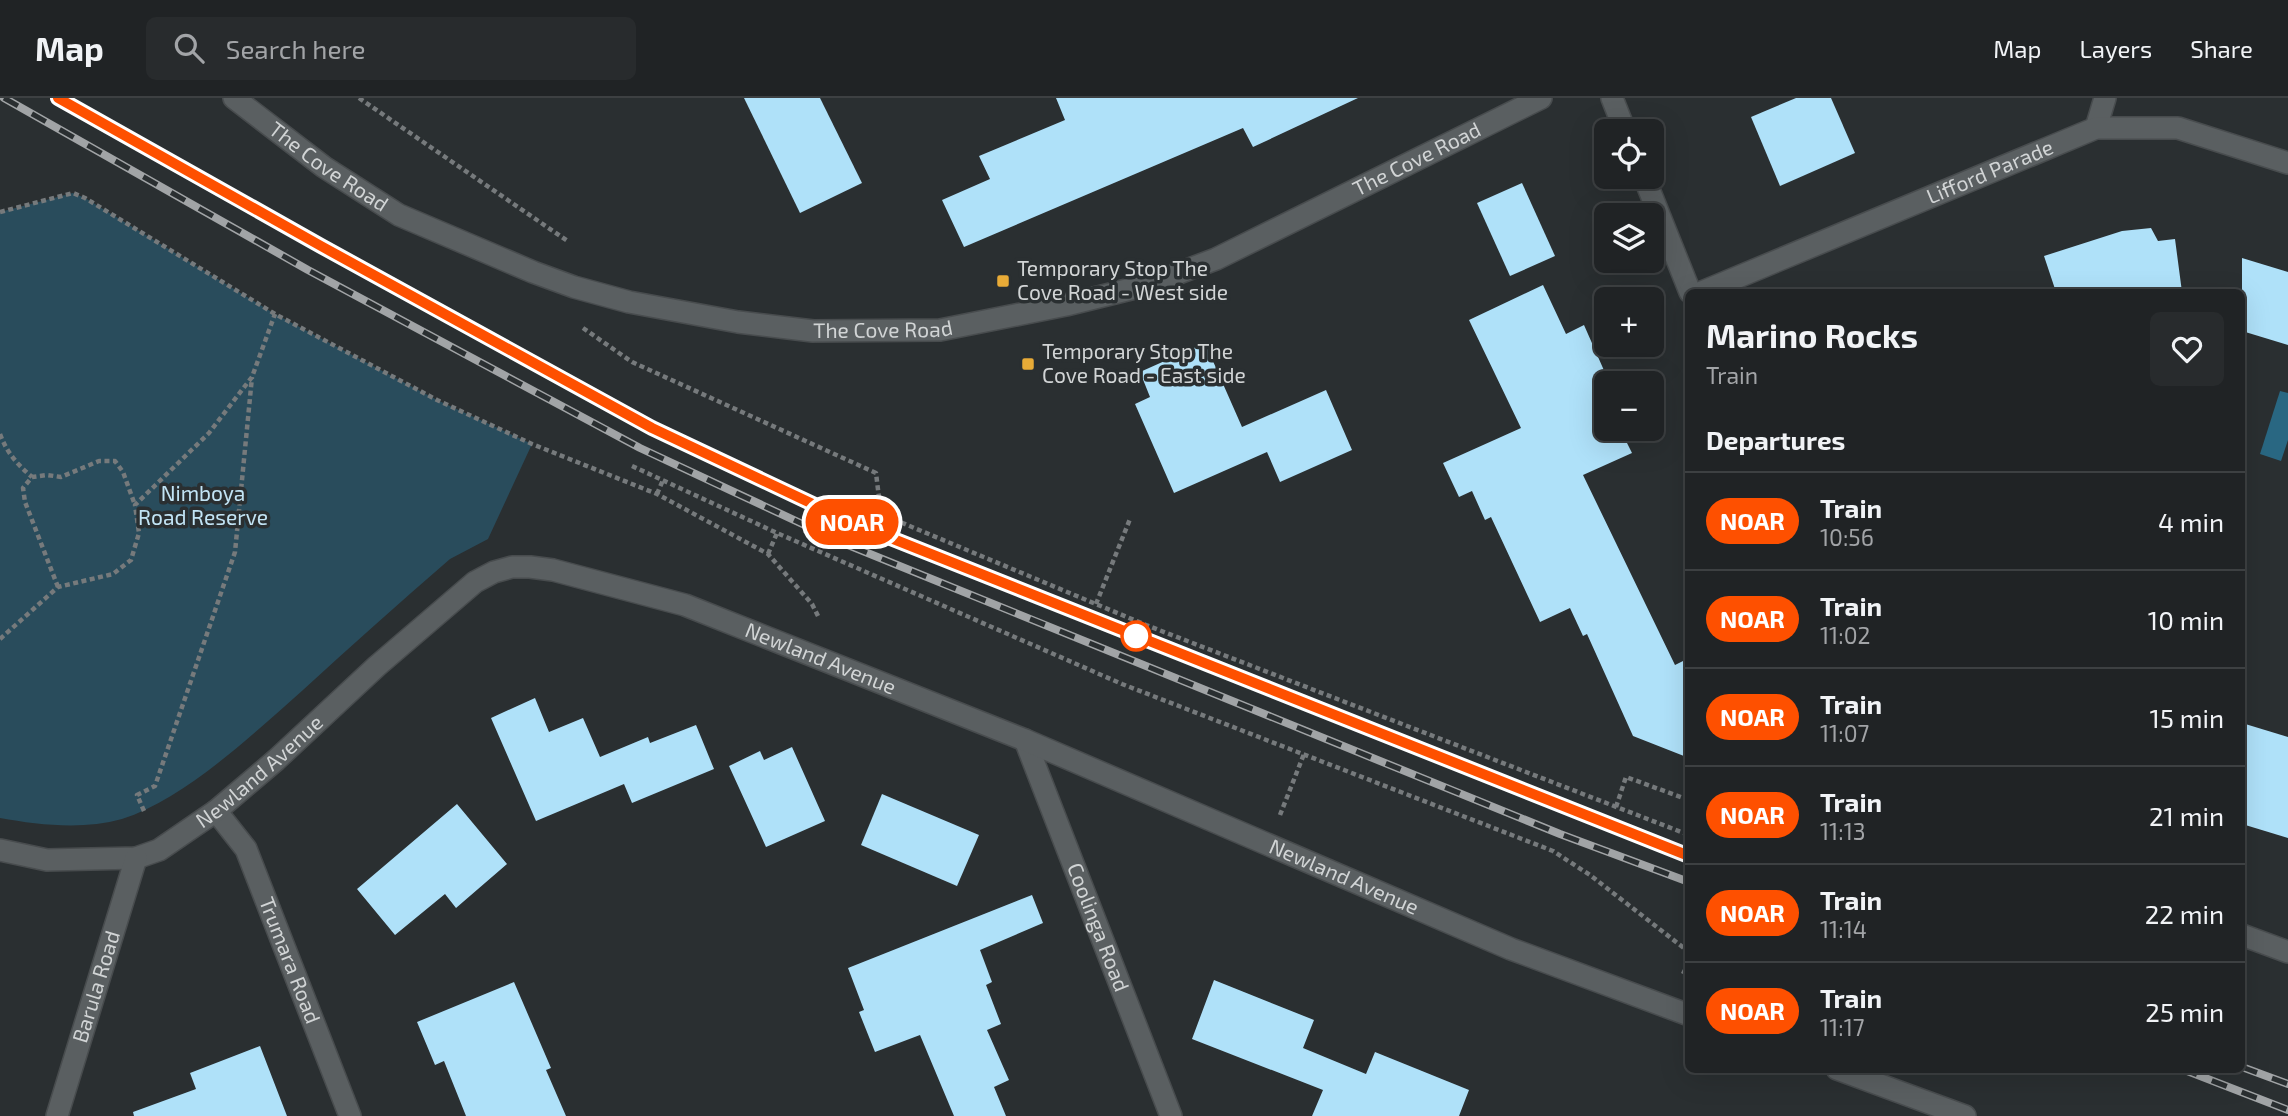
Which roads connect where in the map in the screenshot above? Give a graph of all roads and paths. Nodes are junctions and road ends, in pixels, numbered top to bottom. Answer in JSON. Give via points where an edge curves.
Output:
{"nodes":[{"id":1,"x":234,"y":98,"type":"edge"},
{"id":2,"x":359,"y":98,"type":"edge"},
{"id":3,"x":1541,"y":98,"type":"edge"},
{"id":4,"x":1612,"y":98,"type":"edge"},
{"id":5,"x":2105,"y":98,"type":"edge"},
{"id":6,"x":1620,"y":119,"type":"edge"},
{"id":7,"x":2096,"y":128,"type":"junction"},
{"id":8,"x":2288,"y":163,"type":"edge"},
{"id":9,"x":1649,"y":189,"type":"edge"},
{"id":10,"x":0,"y":212,"type":"edge"},
{"id":11,"x":569,"y":242,"type":"dead end"},
{"id":12,"x":1689,"y":289,"type":"edge"},
{"id":13,"x":1709,"y":289,"type":"edge"},
{"id":14,"x":275,"y":314,"type":"junction"},
{"id":15,"x":583,"y":328,"type":"dead end"},
{"id":16,"x":252,"y":377,"type":"junction"},
{"id":17,"x":0,"y":434,"type":"edge"},
{"id":18,"x":632,"y":466,"type":"dead end"},
{"id":19,"x":32,"y":477,"type":"junction"},
{"id":20,"x":663,"y":480,"type":"junction"},
{"id":21,"x":657,"y":494,"type":"junction"},
{"id":22,"x":135,"y":505,"type":"junction"},
{"id":23,"x":1130,"y":519,"type":"dead end"},
{"id":24,"x":777,"y":533,"type":"junction"},
{"id":25,"x":768,"y":554,"type":"junction"},
{"id":26,"x":58,"y":587,"type":"junction"},
{"id":27,"x":1096,"y":604,"type":"junction"},
{"id":28,"x":819,"y":618,"type":"dead end"},
{"id":29,"x":0,"y":639,"type":"edge"},
{"id":30,"x":1025,"y":740,"type":"junction"},
{"id":31,"x":1304,"y":754,"type":"junction"},
{"id":32,"x":1685,"y":799,"type":"edge"},
{"id":33,"x":1616,"y":807,"type":"junction"},
{"id":34,"x":144,"y":811,"type":"dead end"},
{"id":35,"x":216,"y":811,"type":"junction"},
{"id":36,"x":1279,"y":816,"type":"dead end"},
{"id":37,"x":1685,"y":833,"type":"edge"},
{"id":38,"x":0,"y":850,"type":"edge"},
{"id":39,"x":136,"y":858,"type":"junction"},
{"id":40,"x":2245,"y":936,"type":"edge"},
{"id":41,"x":1685,"y":949,"type":"edge"},
{"id":42,"x":2288,"y":952,"type":"edge"},
{"id":43,"x":1685,"y":970,"type":"edge"},
{"id":44,"x":1683,"y":974,"type":"dead end"},
{"id":45,"x":1685,"y":1013,"type":"edge"},
{"id":46,"x":1848,"y":1073,"type":"edge"},
{"id":47,"x":57,"y":1116,"type":"edge"},
{"id":48,"x":350,"y":1116,"type":"edge"},
{"id":49,"x":1171,"y":1116,"type":"edge"},
{"id":50,"x":1965,"y":1116,"type":"edge"}],
"edges":[{"from":1,"to":3,"type":"street","name":"The Cove Road","via":[[324,167],[399,215],[533,272],[629,302],[813,331],[940,330],[1147,285],[1216,259]]},
{"from":2,"to":11,"type":"path"},
{"from":4,"to":6,"type":"street"},
{"from":5,"to":7,"type":"street"},
{"from":7,"to":8,"type":"street","name":"Lifford Parade","via":[[2178,128]]},
{"from":7,"to":13,"type":"street","name":"Lifford Parade"},
{"from":9,"to":12,"type":"street"},
{"from":10,"to":14,"type":"path","via":[[73,193]]},
{"from":14,"to":16,"type":"path"},
{"from":14,"to":21,"type":"path","via":[[437,400]]},
{"from":15,"to":27,"type":"path","via":[[632,362],[876,473],[881,514]]},
{"from":16,"to":22,"type":"path","via":[[209,433]]},
{"from":16,"to":34,"type":"path","via":[[235,552],[155,786],[137,795]]},
{"from":17,"to":19,"type":"path","via":[[16,463]]},
{"from":18,"to":20,"type":"path"},
{"from":19,"to":22,"type":"path","via":[[61,477],[99,461],[115,461]]},
{"from":19,"to":26,"type":"path","via":[[23,488],[25,502]]},
{"from":20,"to":21,"type":"path"},
{"from":20,"to":24,"type":"path"},
{"from":21,"to":25,"type":"path"},
{"from":22,"to":26,"type":"path","via":[[139,533],[131,560],[113,573]]},
{"from":23,"to":27,"type":"path"},
{"from":24,"to":25,"type":"path"},
{"from":24,"to":31,"type":"path","via":[[1122,684]]},
{"from":25,"to":28,"type":"path"},
{"from":26,"to":29,"type":"path"},
{"from":27,"to":33,"type":"path"},
{"from":30,"to":35,"type":"street","name":"Newland Avenue","via":[[685,605],[553,570],[512,567],[494,572],[458,595]]},
{"from":30,"to":45,"type":"street","name":"Newland Avenue","via":[[1511,948]]},
{"from":30,"to":49,"type":"street","name":"Coolinga Road"},
{"from":31,"to":36,"type":"path"},
{"from":31,"to":41,"type":"path","via":[[1553,851]]},
{"from":32,"to":33,"type":"path","via":[[1626,777]]},
{"from":33,"to":37,"type":"path"},
{"from":35,"to":39,"type":"street","name":"Newland Avenue","via":[[159,850]]},
{"from":35,"to":48,"type":"street","name":"Trumara Road","via":[[246,849]]},
{"from":38,"to":39,"type":"street","name":"Newland Avenue","via":[[47,860]]},
{"from":39,"to":47,"type":"street","name":"Barula Road"},
{"from":40,"to":42,"type":"street"},
{"from":43,"to":44,"type":"path"},
{"from":46,"to":50,"type":"street"}]}
